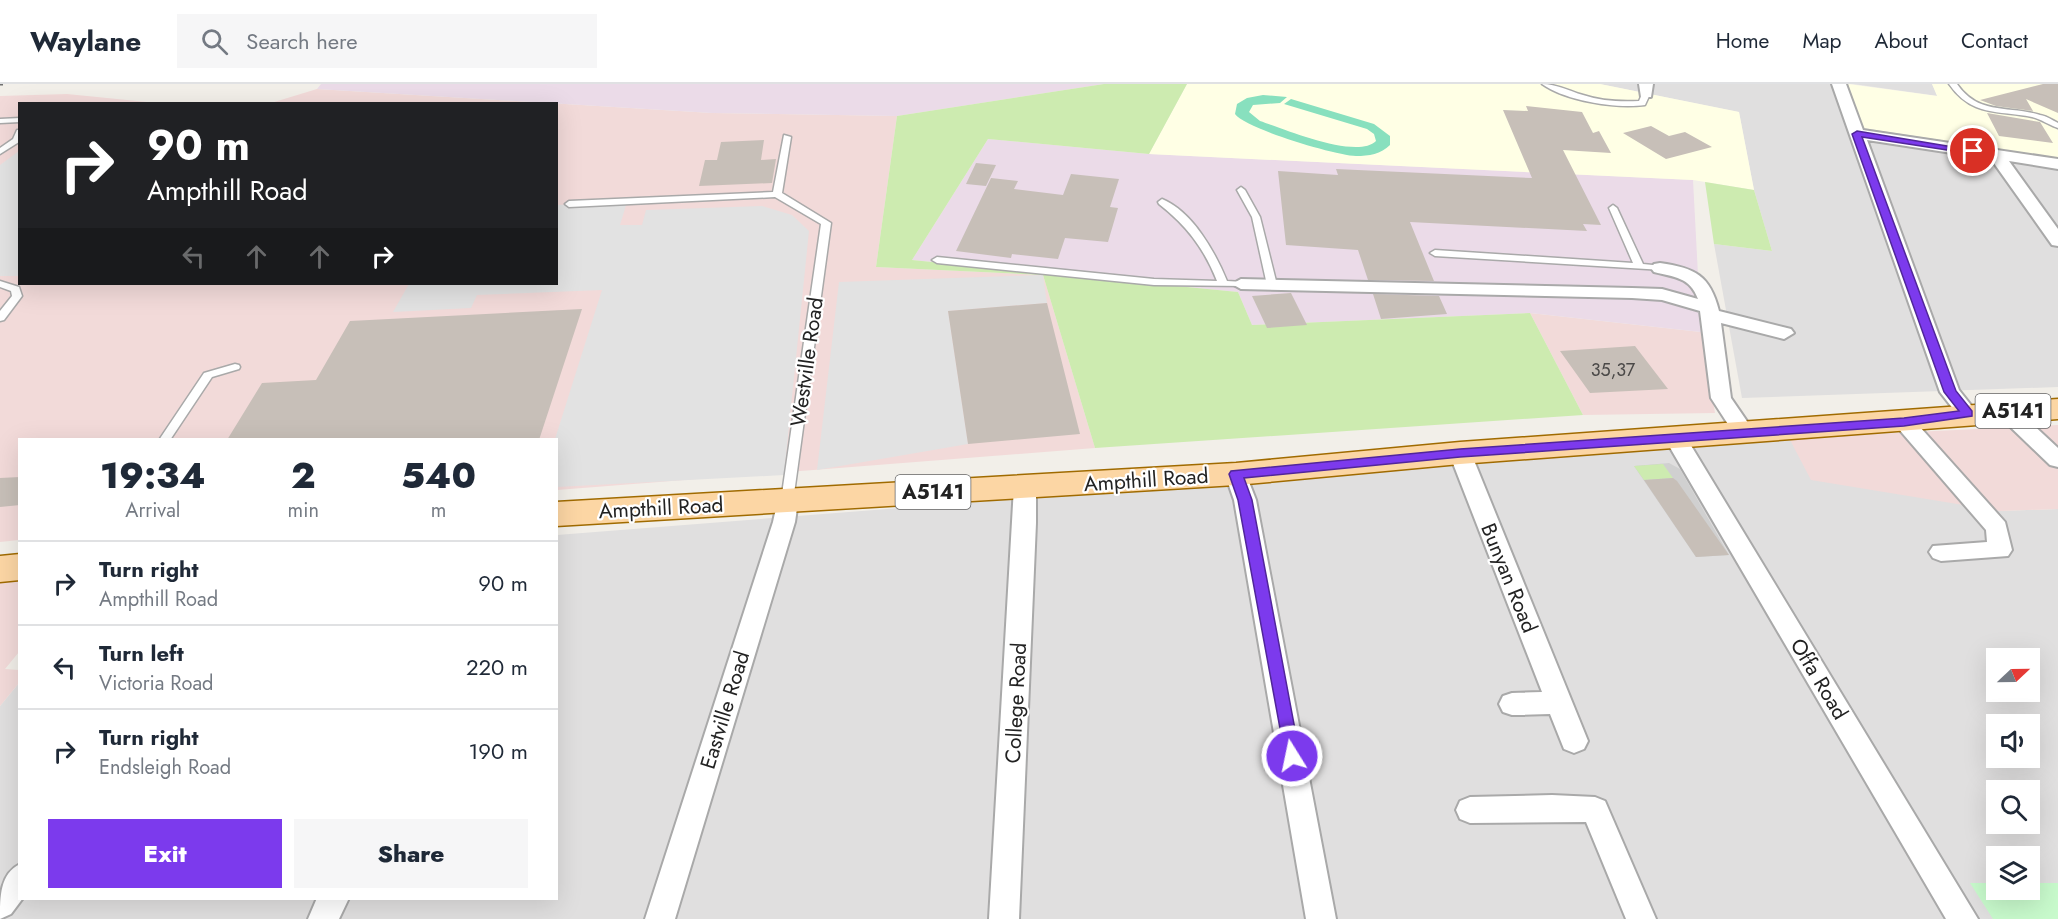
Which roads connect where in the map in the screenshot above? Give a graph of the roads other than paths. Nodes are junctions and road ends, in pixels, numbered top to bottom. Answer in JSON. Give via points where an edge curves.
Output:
{"nodes":[{"id":1,"x":1546,"y":84,"type":"edge"},
{"id":2,"x":1839,"y":84,"type":"edge"},
{"id":3,"x":1953,"y":84,"type":"edge"},
{"id":4,"x":1646,"y":89,"type":"edge"},
{"id":5,"x":0,"y":120,"type":"edge"},
{"id":6,"x":18,"y":120,"type":"edge"},
{"id":7,"x":2058,"y":126,"type":"edge"},
{"id":8,"x":1857,"y":134,"type":"junction"},
{"id":9,"x":18,"y":136,"type":"edge"},
{"id":10,"x":787,"y":136,"type":"dead end"},
{"id":11,"x":0,"y":152,"type":"edge"},
{"id":12,"x":1996,"y":155,"type":"junction"},
{"id":13,"x":2058,"y":164,"type":"edge"},
{"id":14,"x":1241,"y":190,"type":"dead end"},
{"id":15,"x":777,"y":194,"type":"junction"},
{"id":16,"x":1162,"y":202,"type":"dead end"},
{"id":17,"x":569,"y":204,"type":"dead end"},
{"id":18,"x":1613,"y":208,"type":"dead end"},
{"id":19,"x":2058,"y":241,"type":"edge"},
{"id":20,"x":1436,"y":253,"type":"dead end"},
{"id":21,"x":937,"y":260,"type":"dead end"},
{"id":22,"x":1640,"y":266,"type":"junction"},
{"id":23,"x":1660,"y":268,"type":"joint"},
{"id":24,"x":0,"y":284,"type":"edge"},
{"id":25,"x":1232,"y":284,"type":"junction"},
{"id":26,"x":1272,"y":285,"type":"junction"},
{"id":27,"x":1709,"y":311,"type":"junction"},
{"id":28,"x":0,"y":318,"type":"edge"},
{"id":29,"x":1784,"y":333,"type":"dead end"},
{"id":30,"x":235,"y":367,"type":"dead end"},
{"id":31,"x":2058,"y":408,"type":"edge"},
{"id":32,"x":2006,"y":411,"type":"junction"},
{"id":33,"x":1968,"y":414,"type":"junction"},
{"id":34,"x":1904,"y":422,"type":"junction"},
{"id":35,"x":1744,"y":433,"type":"junction"},
{"id":36,"x":165,"y":438,"type":"edge"},
{"id":37,"x":1676,"y":439,"type":"junction"},
{"id":38,"x":1460,"y":453,"type":"junction"},
{"id":39,"x":2058,"y":460,"type":"edge"},
{"id":40,"x":1236,"y":474,"type":"junction"},
{"id":41,"x":1025,"y":487,"type":"junction"},
{"id":42,"x":787,"y":501,"type":"junction"},
{"id":43,"x":558,"y":514,"type":"edge"},
{"id":44,"x":1941,"y":552,"type":"dead end"},
{"id":45,"x":18,"y":567,"type":"edge"},
{"id":46,"x":0,"y":569,"type":"edge"},
{"id":47,"x":1558,"y":703,"type":"junction"},
{"id":48,"x":1512,"y":704,"type":"dead end"},
{"id":49,"x":1574,"y":741,"type":"dead end"},
{"id":50,"x":1470,"y":810,"type":"dead end"},
{"id":51,"x":18,"y":881,"type":"edge"},
{"id":52,"x":333,"y":900,"type":"edge"},
{"id":53,"x":0,"y":904,"type":"edge"},
{"id":54,"x":323,"y":919,"type":"edge"},
{"id":55,"x":660,"y":919,"type":"edge"},
{"id":56,"x":1004,"y":919,"type":"edge"},
{"id":57,"x":1321,"y":919,"type":"edge"},
{"id":58,"x":1641,"y":919,"type":"edge"},
{"id":59,"x":1963,"y":919,"type":"edge"}],
"edges":[{"from":1,"to":4,"type":"lane","via":[[1585,100],[1614,105],[1642,103]]},
{"from":2,"to":8,"type":"street"},
{"from":3,"to":7,"type":"lane","via":[[1960,98],[1989,110],[2037,116]]},
{"from":5,"to":6,"type":"lane"},
{"from":8,"to":12,"type":"street"},
{"from":8,"to":33,"type":"street","via":[[1950,392]]},
{"from":9,"to":11,"type":"lane"},
{"from":10,"to":15,"type":"lane"},
{"from":12,"to":13,"type":"street"},
{"from":12,"to":19,"type":"street"},
{"from":14,"to":26,"type":"lane","via":[[1256,217]]},
{"from":15,"to":17,"type":"lane"},
{"from":15,"to":42,"type":"lane","name":"Westville Road","via":[[826,223]]},
{"from":16,"to":25,"type":"lane","via":[[1188,221]]},
{"from":18,"to":22,"type":"lane"},
{"from":20,"to":22,"type":"lane"},
{"from":21,"to":25,"type":"lane","via":[[1154,282]]},
{"from":22,"to":23,"type":"lane"},
{"from":23,"to":27,"type":"street","via":[[1691,277],[1702,287]]},
{"from":24,"to":28,"type":"lane","via":[[16,289],[17,297]]},
{"from":25,"to":26,"type":"street"},
{"from":26,"to":27,"type":"street","via":[[1632,292],[1662,296]]},
{"from":27,"to":29,"type":"street"},
{"from":27,"to":35,"type":"street","via":[[1721,401]]},
{"from":30,"to":36,"type":"lane","via":[[208,375]]},
{"from":31,"to":32,"type":"main road","name":"Ampthill Road","number":"A5141"},
{"from":32,"to":33,"type":"main road","name":"Ampthill Road","number":"A5141"},
{"from":32,"to":39,"type":"street"},
{"from":33,"to":34,"type":"main road","name":"Ampthill Road","number":"A5141"},
{"from":34,"to":35,"type":"main road","name":"Ampthill Road","number":"A5141"},
{"from":34,"to":44,"type":"street","via":[[1997,528],[2000,550]]},
{"from":35,"to":37,"type":"main road","name":"Ampthill Road","number":"A5141"},
{"from":37,"to":38,"type":"main road","name":"Ampthill Road","number":"A5141"},
{"from":37,"to":59,"type":"street","name":"Offa Road"},
{"from":38,"to":40,"type":"main road","name":"Ampthill Road","number":"A5141"},
{"from":38,"to":47,"type":"street","name":"Bunyan Road"},
{"from":40,"to":41,"type":"main road","name":"Ampthill Road","number":"A5141"},
{"from":40,"to":57,"type":"street","via":[[1245,500]]},
{"from":41,"to":42,"type":"main road","name":"Ampthill Road","number":"A5141"},
{"from":41,"to":56,"type":"street","name":"College Road"},
{"from":42,"to":43,"type":"main road","name":"Ampthill Road","number":"A5141"},
{"from":42,"to":55,"type":"street","name":"Eastville Road","via":[[784,522]]},
{"from":45,"to":46,"type":"main road"},
{"from":47,"to":48,"type":"street"},
{"from":47,"to":49,"type":"street","name":"Bunyan Road"},
{"from":50,"to":58,"type":"street","via":[[1595,810]]},
{"from":51,"to":53,"type":"street"},
{"from":52,"to":54,"type":"street"}]}
